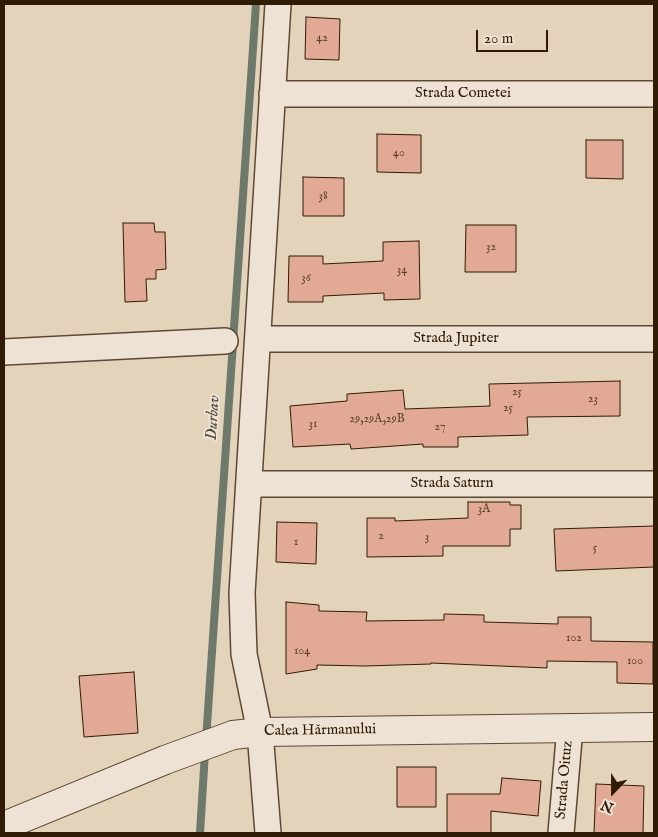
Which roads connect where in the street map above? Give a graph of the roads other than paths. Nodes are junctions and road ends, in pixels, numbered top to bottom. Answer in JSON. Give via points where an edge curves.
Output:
{"nodes":[{"id":1,"x":278,"y":4,"type":"edge"},
{"id":2,"x":272,"y":94,"type":"junction"},
{"id":3,"x":654,"y":94,"type":"edge"},
{"id":4,"x":258,"y":339,"type":"junction"},
{"id":5,"x":654,"y":339,"type":"edge"},
{"id":6,"x":225,"y":340,"type":"dead end"},
{"id":7,"x":4,"y":352,"type":"edge"},
{"id":8,"x":250,"y":484,"type":"junction"},
{"id":9,"x":654,"y":484,"type":"edge"},
{"id":10,"x":570,"y":727,"type":"junction"},
{"id":11,"x":654,"y":727,"type":"edge"},
{"id":12,"x":260,"y":732,"type":"junction"},
{"id":13,"x":4,"y":826,"type":"edge"},
{"id":14,"x":268,"y":833,"type":"edge"},
{"id":15,"x":561,"y":833,"type":"edge"}],
"edges":[{"from":1,"to":2,"type":"street"},
{"from":2,"to":3,"type":"street","name":"Strada Cometei"},
{"from":2,"to":4,"type":"street"},
{"from":4,"to":5,"type":"street","name":"Strada Jupiter"},
{"from":4,"to":8,"type":"street"},
{"from":6,"to":7,"type":"street"},
{"from":8,"to":9,"type":"street","name":"Strada Saturn"},
{"from":8,"to":12,"type":"street","via":[[242,593],[244,654]]},
{"from":10,"to":11,"type":"street","name":"Calea Hărmanului"},
{"from":10,"to":12,"type":"street","name":"Calea Hărmanului"},
{"from":10,"to":15,"type":"street","name":"Strada Oituz"},
{"from":12,"to":13,"type":"street","name":"Calea Hărmanului","via":[[233,735]]},
{"from":12,"to":14,"type":"street"}]}
